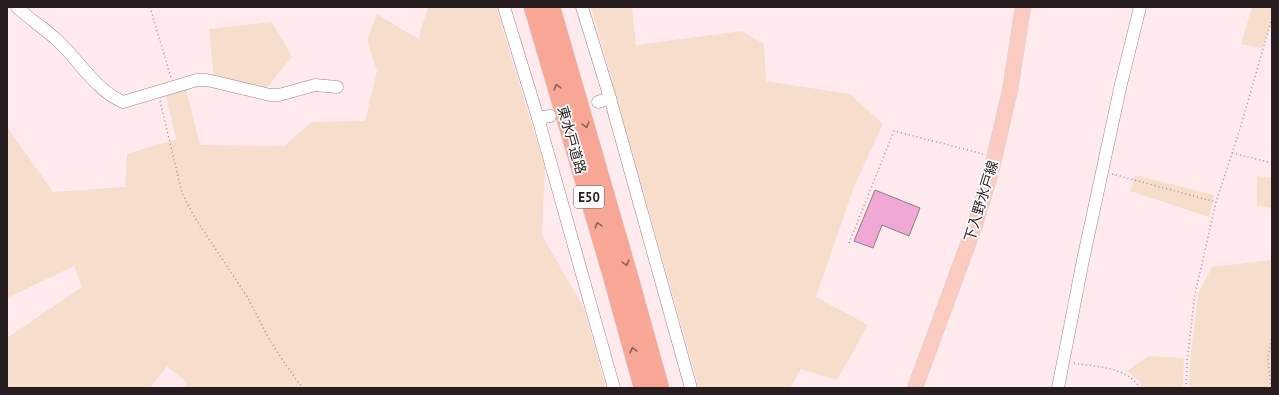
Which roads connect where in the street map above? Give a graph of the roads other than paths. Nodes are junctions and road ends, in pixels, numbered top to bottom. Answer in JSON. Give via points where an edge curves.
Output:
{"nodes":[{"id":1,"x":17,"y":7,"type":"edge"},
{"id":2,"x":504,"y":7,"type":"edge"},
{"id":3,"x":533,"y":7,"type":"edge"},
{"id":4,"x":551,"y":7,"type":"edge"},
{"id":5,"x":582,"y":7,"type":"edge"},
{"id":6,"x":1023,"y":7,"type":"edge"},
{"id":7,"x":1140,"y":7,"type":"edge"},
{"id":8,"x":337,"y":87,"type":"dead end"},
{"id":9,"x":610,"y":98,"type":"junction"},
{"id":10,"x":598,"y":102,"type":"dead end"},
{"id":11,"x":550,"y":116,"type":"dead end"},
{"id":12,"x":538,"y":118,"type":"junction"},
{"id":13,"x":614,"y":388,"type":"edge"},
{"id":14,"x":643,"y":388,"type":"edge"},
{"id":15,"x":660,"y":388,"type":"edge"},
{"id":16,"x":691,"y":388,"type":"edge"},
{"id":17,"x":915,"y":388,"type":"edge"},
{"id":18,"x":1058,"y":388,"type":"edge"}],
"edges":[{"from":1,"to":8,"type":"street","via":[[56,39],[106,92],[123,102],[197,80],[207,80],[270,96],[316,85]]},
{"from":2,"to":12,"type":"street"},
{"from":14,"to":3,"type":"highway","name":"東水戸道路","number":"E50","one_way":true},
{"from":4,"to":15,"type":"highway","name":"東水戸道路","number":"E50","one_way":true},
{"from":5,"to":9,"type":"street"},
{"from":6,"to":17,"type":"main road","name":"下入野水戸線","via":[[1010,90],[995,158],[975,225]]},
{"from":7,"to":18,"type":"street","via":[[1102,171]]},
{"from":9,"to":10,"type":"street"},
{"from":9,"to":16,"type":"street"},
{"from":11,"to":12,"type":"street"},
{"from":12,"to":13,"type":"street"}]}
